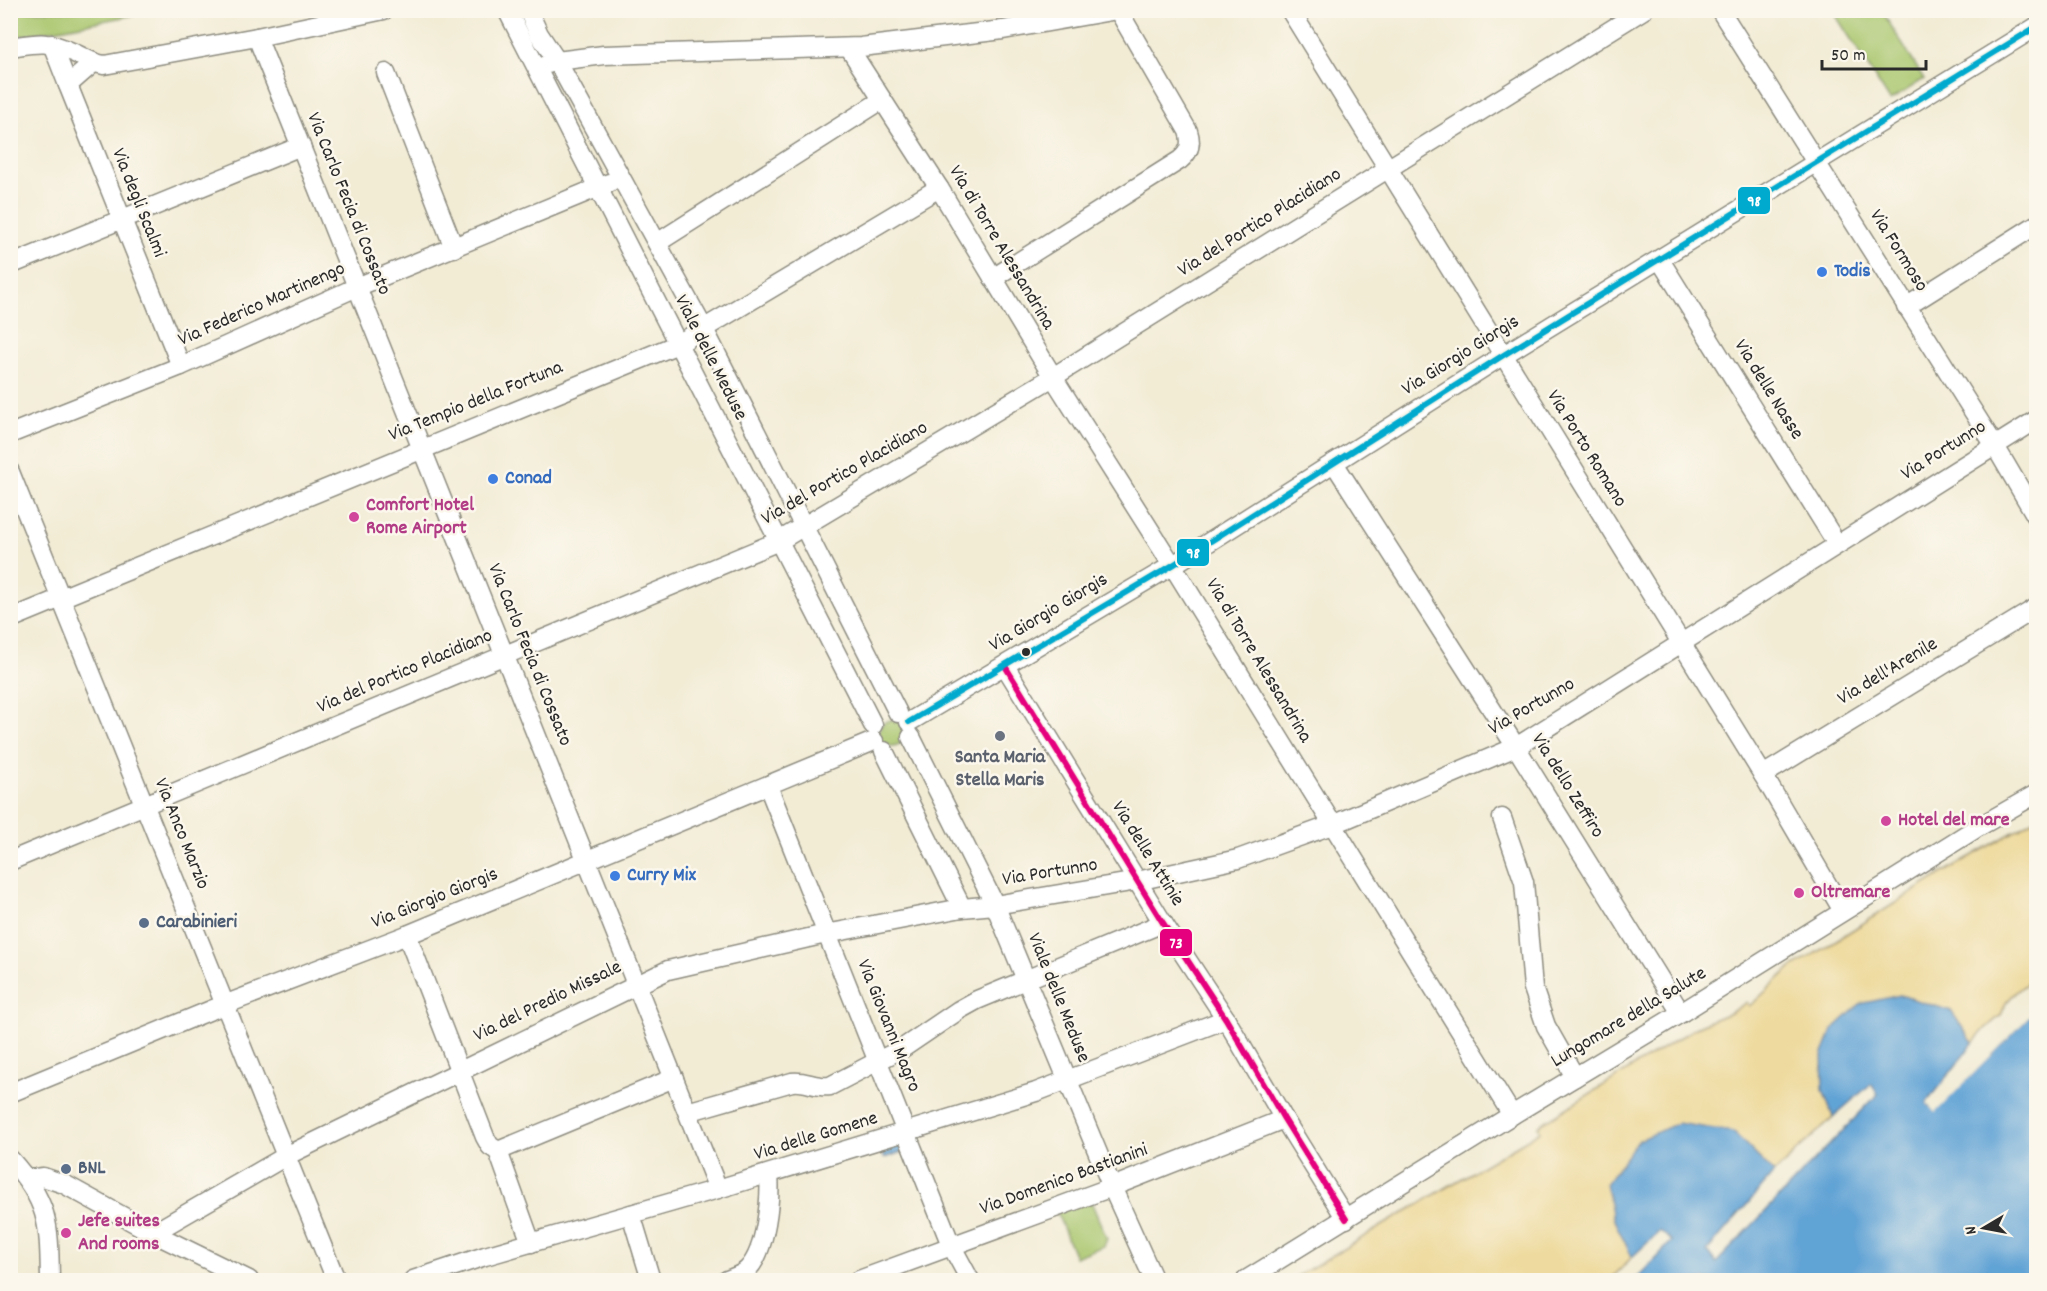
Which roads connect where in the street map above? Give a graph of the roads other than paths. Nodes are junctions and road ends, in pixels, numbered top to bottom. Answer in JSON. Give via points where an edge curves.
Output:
{"nodes":[{"id":1,"x":384,"y":10,"type":"edge"},
{"id":2,"x":507,"y":10,"type":"edge"},
{"id":3,"x":528,"y":10,"type":"edge"},
{"id":4,"x":1117,"y":10,"type":"edge"},
{"id":5,"x":1290,"y":10,"type":"edge"},
{"id":6,"x":1643,"y":10,"type":"edge"},
{"id":7,"x":1720,"y":10,"type":"edge"},
{"id":8,"x":1029,"y":18,"type":"edge"},
{"id":9,"x":2037,"y":27,"type":"edge"},
{"id":10,"x":257,"y":37,"type":"junction"},
{"id":11,"x":52,"y":44,"type":"junction"},
{"id":12,"x":10,"y":47,"type":"edge"},
{"id":13,"x":849,"y":48,"type":"junction"},
{"id":14,"x":557,"y":61,"type":"junction"},
{"id":15,"x":92,"y":63,"type":"junction"},
{"id":16,"x":537,"y":68,"type":"junction"},
{"id":17,"x":386,"y":73,"type":"dead end"},
{"id":18,"x":68,"y":85,"type":"junction"},
{"id":19,"x":882,"y":100,"type":"junction"},
{"id":20,"x":301,"y":146,"type":"junction"},
{"id":21,"x":1817,"y":164,"type":"junction"},
{"id":22,"x":1388,"y":170,"type":"junction"},
{"id":23,"x":621,"y":177,"type":"junction"},
{"id":24,"x":939,"y":188,"type":"junction"},
{"id":25,"x":599,"y":189,"type":"junction"},
{"id":26,"x":121,"y":221,"type":"junction"},
{"id":27,"x":2037,"y":225,"type":"edge"},
{"id":28,"x":657,"y":243,"type":"junction"},
{"id":29,"x":454,"y":248,"type":"junction"},
{"id":30,"x":1660,"y":260,"type":"junction"},
{"id":31,"x":10,"y":265,"type":"edge"},
{"id":32,"x":993,"y":278,"type":"junction"},
{"id":33,"x":357,"y":287,"type":"junction"},
{"id":34,"x":1906,"y":307,"type":"junction"},
{"id":35,"x":704,"y":329,"type":"junction"},
{"id":36,"x":678,"y":344,"type":"junction"},
{"id":37,"x":1502,"y":356,"type":"junction"},
{"id":38,"x":181,"y":366,"type":"junction"},
{"id":39,"x":1053,"y":377,"type":"junction"},
{"id":40,"x":2037,"y":420,"type":"edge"},
{"id":41,"x":10,"y":434,"type":"edge"},
{"id":42,"x":1995,"y":446,"type":"junction"},
{"id":43,"x":422,"y":448,"type":"junction"},
{"id":44,"x":1334,"y":463,"type":"junction"},
{"id":45,"x":10,"y":472,"type":"edge"},
{"id":46,"x":2036,"y":515,"type":"edge"},
{"id":47,"x":805,"y":526,"type":"junction"},
{"id":48,"x":779,"y":541,"type":"junction"},
{"id":49,"x":1837,"y":544,"type":"junction"},
{"id":50,"x":1173,"y":566,"type":"junction"},
{"id":51,"x":62,"y":598,"type":"junction"},
{"id":52,"x":2037,"y":608,"type":"edge"},
{"id":53,"x":10,"y":619,"type":"edge"},
{"id":54,"x":1680,"y":643,"type":"junction"},
{"id":55,"x":504,"y":655,"type":"junction"},
{"id":56,"x":1005,"y":666,"type":"junction"},
{"id":57,"x":906,"y":724,"type":"junction"},
{"id":58,"x":877,"y":739,"type":"junction"},
{"id":59,"x":1516,"y":747,"type":"junction"},
{"id":60,"x":1763,"y":775,"type":"junction"},
{"id":61,"x":768,"y":786,"type":"junction"},
{"id":62,"x":2037,"y":794,"type":"edge"},
{"id":63,"x":145,"y":805,"type":"junction"},
{"id":64,"x":1502,"y":818,"type":"dead end"},
{"id":65,"x":1332,"y":825,"type":"junction"},
{"id":66,"x":10,"y":861,"type":"edge"},
{"id":67,"x":587,"y":861,"type":"junction"},
{"id":68,"x":1137,"y":881,"type":"junction"},
{"id":69,"x":995,"y":904,"type":"junction"},
{"id":70,"x":962,"y":908,"type":"junction"},
{"id":71,"x":1843,"y":911,"type":"junction"},
{"id":72,"x":1163,"y":922,"type":"junction"},
{"id":73,"x":826,"y":934,"type":"junction"},
{"id":74,"x":407,"y":935,"type":"junction"},
{"id":75,"x":1026,"y":978,"type":"junction"},
{"id":76,"x":636,"y":984,"type":"junction"},
{"id":77,"x":226,"y":1005,"type":"junction"},
{"id":78,"x":1681,"y":1014,"type":"junction"},
{"id":79,"x":1226,"y":1019,"type":"junction"},
{"id":80,"x":879,"y":1061,"type":"junction"},
{"id":81,"x":458,"y":1071,"type":"junction"},
{"id":82,"x":1575,"y":1077,"type":"junction"},
{"id":83,"x":674,"y":1078,"type":"junction"},
{"id":84,"x":1068,"y":1081,"type":"junction"},
{"id":85,"x":10,"y":1093,"type":"edge"},
{"id":86,"x":694,"y":1110,"type":"dead end"},
{"id":87,"x":1512,"y":1115,"type":"junction"},
{"id":88,"x":1284,"y":1119,"type":"junction"},
{"id":89,"x":908,"y":1132,"type":"junction"},
{"id":90,"x":498,"y":1151,"type":"junction"},
{"id":91,"x":286,"y":1156,"type":"junction"},
{"id":92,"x":10,"y":1160,"type":"edge"},
{"id":93,"x":769,"y":1174,"type":"junction"},
{"id":94,"x":28,"y":1179,"type":"junction"},
{"id":95,"x":1112,"y":1187,"type":"junction"},
{"id":96,"x":718,"y":1189,"type":"junction"},
{"id":97,"x":631,"y":1214,"type":"junction"},
{"id":98,"x":1346,"y":1218,"type":"junction"},
{"id":99,"x":153,"y":1233,"type":"junction"},
{"id":100,"x":531,"y":1243,"type":"junction"},
{"id":101,"x":951,"y":1245,"type":"junction"},
{"id":102,"x":50,"y":1281,"type":"edge"},
{"id":103,"x":249,"y":1281,"type":"edge"},
{"id":104,"x":336,"y":1281,"type":"edge"},
{"id":105,"x":413,"y":1281,"type":"edge"},
{"id":106,"x":651,"y":1281,"type":"edge"},
{"id":107,"x":727,"y":1281,"type":"edge"},
{"id":108,"x":859,"y":1281,"type":"edge"},
{"id":109,"x":970,"y":1281,"type":"edge"},
{"id":110,"x":1154,"y":1281,"type":"edge"},
{"id":111,"x":1246,"y":1281,"type":"edge"}],
"edges":[{"from":1,"to":10,"type":"street"},
{"from":2,"to":16,"type":"street","name":"Viale delle Meduse"},
{"from":3,"to":14,"type":"street","name":"Viale delle Meduse"},
{"from":4,"to":8,"type":"street"},
{"from":4,"to":32,"type":"street","via":[[1186,127],[1190,147],[1180,160]]},
{"from":5,"to":22,"type":"street","name":"Via Porto Romano"},
{"from":6,"to":22,"type":"street","name":"Via del Portico Placidiano"},
{"from":7,"to":21,"type":"street","name":"Via Formoso"},
{"from":8,"to":13,"type":"street"},
{"from":9,"to":21,"type":"street","name":"Via Giorgio Giorgis"},
{"from":10,"to":15,"type":"street","via":[[104,65]]},
{"from":10,"to":20,"type":"street","name":"Via Carlo Fecia di Cossato"},
{"from":11,"to":12,"type":"street"},
{"from":11,"to":15,"type":"street"},
{"from":11,"to":18,"type":"street","name":"Via degli Scalmi"},
{"from":13,"to":14,"type":"street","via":[[604,55]]},
{"from":13,"to":19,"type":"street","name":"Via di Torre Alessandrina"},
{"from":14,"to":16,"type":"street"},
{"from":14,"to":23,"type":"street","name":"Viale delle Meduse"},
{"from":15,"to":18,"type":"street"},
{"from":16,"to":25,"type":"street","name":"Viale delle Meduse"},
{"from":17,"to":29,"type":"street"},
{"from":18,"to":26,"type":"street","name":"Via degli Scalmi"},
{"from":19,"to":24,"type":"street","name":"Via di Torre Alessandrina"},
{"from":19,"to":28,"type":"street"},
{"from":20,"to":26,"type":"street"},
{"from":20,"to":33,"type":"street","name":"Via Carlo Fecia di Cossato"},
{"from":21,"to":30,"type":"street","name":"Via Giorgio Giorgis"},
{"from":21,"to":34,"type":"street","name":"Via Formoso"},
{"from":22,"to":37,"type":"street","name":"Via Porto Romano"},
{"from":22,"to":39,"type":"street","name":"Via del Portico Placidiano"},
{"from":23,"to":25,"type":"street","name":"Via Federico Martinengo"},
{"from":23,"to":28,"type":"street","name":"Viale delle Meduse"},
{"from":24,"to":32,"type":"street","name":"Via di Torre Alessandrina"},
{"from":24,"to":35,"type":"street","name":"Via Tempio della Fortuna"},
{"from":25,"to":29,"type":"street","name":"Via Federico Martinengo"},
{"from":25,"to":36,"type":"street","name":"Viale delle Meduse"},
{"from":26,"to":31,"type":"street"},
{"from":26,"to":38,"type":"street","name":"Via degli Scalmi"},
{"from":27,"to":34,"type":"street"},
{"from":28,"to":35,"type":"street","name":"Viale delle Meduse"},
{"from":29,"to":33,"type":"street","name":"Via Federico Martinengo"},
{"from":30,"to":37,"type":"street","name":"Via Giorgio Giorgis"},
{"from":30,"to":49,"type":"street","name":"Via delle Nasse"},
{"from":32,"to":39,"type":"street","name":"Via di Torre Alessandrina"},
{"from":33,"to":38,"type":"street","name":"Via Federico Martinengo"},
{"from":33,"to":43,"type":"street","name":"Via Carlo Fecia di Cossato"},
{"from":34,"to":42,"type":"street","name":"Via Formoso"},
{"from":35,"to":36,"type":"street","name":"Via Tempio della Fortuna"},
{"from":35,"to":47,"type":"street","name":"Viale delle Meduse"},
{"from":36,"to":43,"type":"street","name":"Via Tempio della Fortuna"},
{"from":36,"to":48,"type":"street","name":"Viale delle Meduse"},
{"from":37,"to":44,"type":"street","name":"Via Giorgio Giorgis"},
{"from":37,"to":54,"type":"street","name":"Via Porto Romano"},
{"from":38,"to":41,"type":"street","name":"Via Federico Martinengo"},
{"from":39,"to":47,"type":"street","name":"Via del Portico Placidiano"},
{"from":39,"to":50,"type":"street","name":"Via di Torre Alessandrina"},
{"from":40,"to":42,"type":"street","name":"Via Portunno"},
{"from":42,"to":46,"type":"street","name":"Via Formoso"},
{"from":42,"to":49,"type":"street","name":"Via Portunno"},
{"from":43,"to":51,"type":"street","name":"Via Tempio della Fortuna"},
{"from":43,"to":55,"type":"street","name":"Via Carlo Fecia di Cossato"},
{"from":44,"to":50,"type":"street","name":"Via Giorgio Giorgis"},
{"from":44,"to":59,"type":"street","name":"Via dello Zeffiro"},
{"from":45,"to":51,"type":"street","name":"Via Anco Marzio"},
{"from":47,"to":48,"type":"street","name":"Via del Portico Placidiano"},
{"from":47,"to":57,"type":"street","name":"Viale delle Meduse"},
{"from":48,"to":55,"type":"street","name":"Via del Portico Placidiano"},
{"from":48,"to":58,"type":"street","name":"Viale delle Meduse"},
{"from":49,"to":54,"type":"street","name":"Via Portunno"},
{"from":50,"to":56,"type":"street","name":"Via Giorgio Giorgis"},
{"from":50,"to":65,"type":"street","name":"Via di Torre Alessandrina"},
{"from":51,"to":53,"type":"street","name":"Via Tempio della Fortuna"},
{"from":51,"to":63,"type":"street","name":"Via Anco Marzio"},
{"from":52,"to":60,"type":"street","name":"Via dell'Arenile"},
{"from":54,"to":59,"type":"street","name":"Via Portunno"},
{"from":54,"to":60,"type":"street","name":"Via Porto Romano"},
{"from":55,"to":63,"type":"street","name":"Via del Portico Placidiano"},
{"from":55,"to":67,"type":"street","name":"Via Carlo Fecia di Cossato"},
{"from":56,"to":57,"type":"street","name":"Via Giorgio Giorgis"},
{"from":56,"to":68,"type":"street","name":"Via delle Attinie"},
{"from":57,"to":58,"type":"street","via":[[888,712],[882,714],[876,719]]},
{"from":57,"to":58,"type":"street","via":[[908,744],[900,750],[891,752]]},
{"from":57,"to":69,"type":"street","name":"Viale delle Meduse"},
{"from":58,"to":61,"type":"street","name":"Via Giorgio Giorgis"},
{"from":58,"to":70,"type":"street","name":"Viale delle Meduse"},
{"from":59,"to":65,"type":"street","name":"Via Portunno"},
{"from":59,"to":78,"type":"street","name":"Via dello Zeffiro"},
{"from":60,"to":71,"type":"street","name":"Via Porto Romano"},
{"from":61,"to":67,"type":"street","name":"Via Giorgio Giorgis"},
{"from":61,"to":73,"type":"street","name":"Via Giovanni Magro"},
{"from":62,"to":71,"type":"street","name":"Lungomare della Salute"},
{"from":63,"to":66,"type":"street","name":"Via del Portico Placidiano"},
{"from":63,"to":77,"type":"street","name":"Via Anco Marzio"},
{"from":64,"to":82,"type":"street","via":[[1524,882],[1533,988],[1546,1026]]},
{"from":65,"to":68,"type":"street","name":"Via Portunno","via":[[1238,859]]},
{"from":65,"to":87,"type":"street","name":"Via di Torre Alessandrina"},
{"from":67,"to":74,"type":"street","name":"Via Giorgio Giorgis"},
{"from":67,"to":76,"type":"street","name":"Via Carlo Fecia di Cossato"},
{"from":68,"to":69,"type":"street","name":"Via Portunno"},
{"from":68,"to":72,"type":"street","name":"Via delle Attinie"},
{"from":69,"to":70,"type":"street","name":"Via del Predio Missale"},
{"from":69,"to":75,"type":"street","name":"Viale delle Meduse"},
{"from":70,"to":73,"type":"street","name":"Via del Predio Missale"},
{"from":71,"to":78,"type":"street","name":"Lungomare della Salute"},
{"from":72,"to":75,"type":"street"},
{"from":72,"to":79,"type":"street","name":"Via delle Attinie"},
{"from":73,"to":76,"type":"street","name":"Via del Predio Missale","via":[[690,963]]},
{"from":73,"to":80,"type":"street","name":"Via Giovanni Magro"},
{"from":74,"to":77,"type":"street","name":"Via Giorgio Giorgis"},
{"from":74,"to":81,"type":"street"},
{"from":75,"to":80,"type":"street","via":[[971,1004]]},
{"from":75,"to":84,"type":"street","name":"Viale delle Meduse"},
{"from":76,"to":81,"type":"street","name":"Via del Predio Missale"},
{"from":76,"to":83,"type":"street","name":"Via Carlo Fecia di Cossato"},
{"from":77,"to":85,"type":"street","name":"Via Giorgio Giorgis"},
{"from":77,"to":91,"type":"street","name":"Via Anco Marzio"},
{"from":78,"to":82,"type":"street","name":"Lungomare della Salute"},
{"from":79,"to":84,"type":"street","name":"Via delle Gomene"},
{"from":79,"to":88,"type":"street","name":"Via delle Attinie"},
{"from":80,"to":86,"type":"street","via":[[830,1086],[792,1082]]},
{"from":80,"to":89,"type":"street","name":"Via Giovanni Magro"},
{"from":81,"to":90,"type":"street","via":[[487,1142]]},
{"from":81,"to":91,"type":"street","name":"Via del Predio Missale"},
{"from":82,"to":87,"type":"street","name":"Lungomare della Salute"},
{"from":83,"to":90,"type":"street"},
{"from":83,"to":96,"type":"street","name":"Via Carlo Fecia di Cossato"},
{"from":84,"to":89,"type":"street","name":"Via delle Gomene"},
{"from":84,"to":95,"type":"street","name":"Viale delle Meduse"},
{"from":87,"to":98,"type":"street","name":"Lungomare della Salute"},
{"from":88,"to":95,"type":"street","name":"Via Domenico Bastianini"},
{"from":88,"to":98,"type":"street","name":"Via delle Attinie"},
{"from":89,"to":93,"type":"street","name":"Via delle Gomene"},
{"from":89,"to":101,"type":"street","name":"Via Giovanni Magro"},
{"from":90,"to":100,"type":"street"},
{"from":91,"to":99,"type":"street","name":"Via del Predio Missale"},
{"from":91,"to":104,"type":"street","name":"Via Anco Marzio"},
{"from":92,"to":94,"type":"street"},
{"from":93,"to":96,"type":"street","name":"Via delle Gomene"},
{"from":93,"to":107,"type":"street","via":[[769,1210],[758,1250],[747,1270]]},
{"from":94,"to":99,"type":"street","via":[[39,1176],[61,1182]]},
{"from":94,"to":102,"type":"street","via":[[47,1222]]},
{"from":95,"to":101,"type":"street","name":"Via Domenico Bastianini"},
{"from":95,"to":110,"type":"street","name":"Viale delle Meduse"},
{"from":96,"to":97,"type":"street","name":"Via delle Gomene"},
{"from":97,"to":100,"type":"street","name":"Via delle Gomene"},
{"from":97,"to":106,"type":"street"},
{"from":98,"to":111,"type":"street","name":"Lungomare della Salute"},
{"from":99,"to":103,"type":"street"},
{"from":100,"to":105,"type":"street","name":"Via delle Gomene"},
{"from":101,"to":108,"type":"street","name":"Via Domenico Bastianini"},
{"from":101,"to":109,"type":"street","name":"Via Giovanni Magro"}]}
